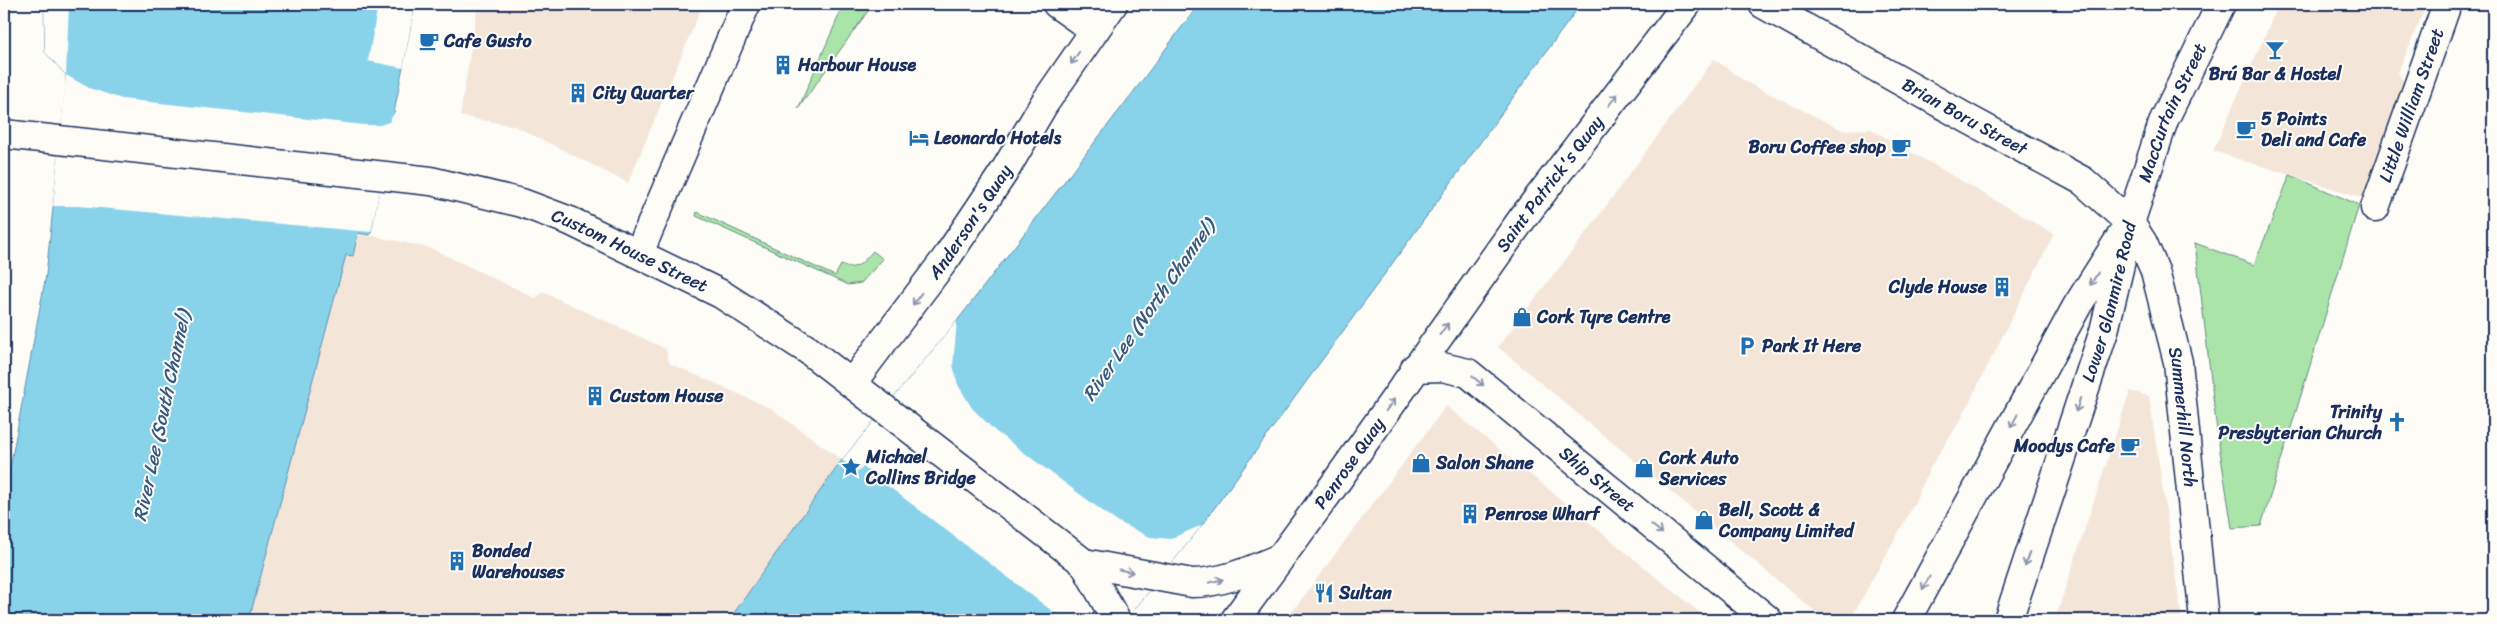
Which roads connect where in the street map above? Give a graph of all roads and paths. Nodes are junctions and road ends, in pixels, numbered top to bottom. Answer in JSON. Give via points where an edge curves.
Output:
{"nodes":[{"id":1,"x":746,"y":4,"type":"edge"},
{"id":2,"x":1057,"y":4,"type":"edge"},
{"id":3,"x":1113,"y":4,"type":"edge"},
{"id":4,"x":1687,"y":4,"type":"edge"},
{"id":5,"x":1763,"y":4,"type":"edge"},
{"id":6,"x":2221,"y":4,"type":"edge"},
{"id":7,"x":2447,"y":4,"type":"edge"},
{"id":8,"x":1094,"y":30,"type":"junction"},
{"id":9,"x":4,"y":134,"type":"edge"},
{"id":10,"x":2375,"y":208,"type":"dead end"},
{"id":11,"x":2130,"y":223,"type":"junction"},
{"id":12,"x":639,"y":253,"type":"junction"},
{"id":13,"x":1415,"y":368,"type":"junction"},
{"id":14,"x":852,"y":383,"type":"junction"},
{"id":15,"x":1280,"y":558,"type":"junction"},
{"id":16,"x":1084,"y":563,"type":"junction"},
{"id":17,"x":1116,"y":620,"type":"edge"},
{"id":18,"x":1235,"y":620,"type":"edge"},
{"id":19,"x":1768,"y":620,"type":"edge"},
{"id":20,"x":1906,"y":620,"type":"edge"},
{"id":21,"x":2008,"y":620,"type":"edge"},
{"id":22,"x":2204,"y":620,"type":"edge"}],
"edges":[{"from":1,"to":12,"type":"main road"},
{"from":2,"to":8,"type":"main road"},
{"from":3,"to":8,"type":"main road","name":"Anderson's Quay"},
{"from":13,"to":4,"type":"main road","name":"Saint Patrick's Quay","one_way":true,"via":[[1528,212]]},
{"from":5,"to":11,"type":"main road","name":"Brian Boru Street","via":[[2083,181]]},
{"from":6,"to":11,"type":"main road","name":"MacCurtain Street","via":[[2164,120]]},
{"from":7,"to":10,"type":"main road","name":"Little William Street"},
{"from":8,"to":14,"type":"main road","name":"Anderson's Quay","one_way":true,"via":[[947,257]]},
{"from":9,"to":12,"type":"main road","name":"Custom House Street","via":[[461,186],[570,221]]},
{"from":11,"to":20,"type":"main road","name":"Lower Glanmire Road","one_way":true,"via":[[2076,306]]},
{"from":11,"to":21,"type":"main road","name":"Lower Glanmire Road","one_way":true,"via":[[2104,331]]},
{"from":11,"to":22,"type":"main road","name":"Summerhill North","via":[[2155,271],[2178,362]]},
{"from":12,"to":14,"type":"main road","name":"Custom House Street","via":[[721,294],[764,320]]},
{"from":15,"to":13,"type":"main road","name":"Penrose Quay","one_way":true},
{"from":13,"to":19,"type":"main road","name":"Ship Street","one_way":true,"via":[[1442,366],[1468,373]]},
{"from":14,"to":16,"type":"main road"},
{"from":16,"to":15,"type":"main road","one_way":true,"via":[[1205,583],[1235,576]]},
{"from":15,"to":18,"type":"main road","name":"Penrose Quay"},
{"from":16,"to":17,"type":"main road"}]}
